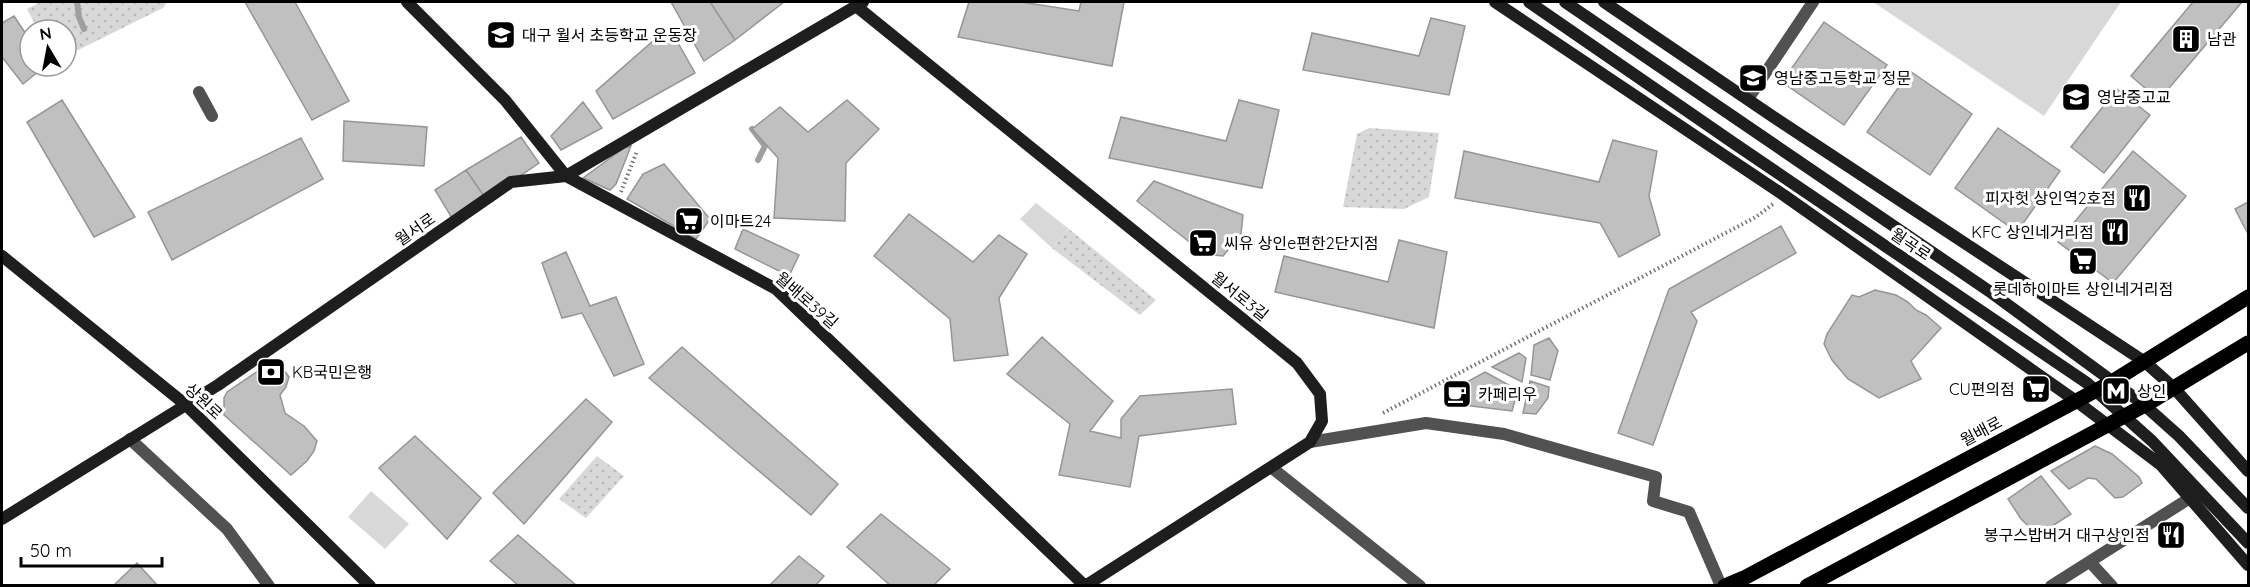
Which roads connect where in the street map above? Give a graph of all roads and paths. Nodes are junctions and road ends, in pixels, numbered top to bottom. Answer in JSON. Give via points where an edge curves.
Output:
{"nodes":[{"id":1,"x":407,"y":2,"type":"edge"},
{"id":2,"x":1495,"y":2,"type":"edge"},
{"id":3,"x":1529,"y":2,"type":"edge"},
{"id":4,"x":1565,"y":2,"type":"edge"},
{"id":5,"x":1604,"y":2,"type":"edge"},
{"id":6,"x":1814,"y":2,"type":"edge"},
{"id":7,"x":860,"y":4,"type":"edge"},
{"id":8,"x":199,"y":92,"type":"dead end"},
{"id":9,"x":1748,"y":99,"type":"junction"},
{"id":10,"x":212,"y":116,"type":"dead end"},
{"id":11,"x":645,"y":130,"type":"junction"},
{"id":12,"x":566,"y":176,"type":"junction"},
{"id":13,"x":1785,"y":195,"type":"junction"},
{"id":14,"x":616,"y":204,"type":"junction"},
{"id":15,"x":2,"y":256,"type":"edge"},
{"id":16,"x":2248,"y":297,"type":"edge"},
{"id":17,"x":2248,"y":343,"type":"edge"},
{"id":18,"x":2145,"y":362,"type":"junction"},
{"id":19,"x":2174,"y":388,"type":"junction"},
{"id":20,"x":2076,"y":401,"type":"junction"},
{"id":21,"x":186,"y":405,"type":"junction"},
{"id":22,"x":1377,"y":417,"type":"dead end"},
{"id":23,"x":2108,"y":424,"type":"junction"},
{"id":24,"x":130,"y":439,"type":"junction"},
{"id":25,"x":1311,"y":442,"type":"junction"},
{"id":26,"x":1272,"y":468,"type":"junction"},
{"id":27,"x":2248,"y":471,"type":"edge"},
{"id":28,"x":2190,"y":498,"type":"junction"},
{"id":29,"x":2248,"y":508,"type":"edge"},
{"id":30,"x":2,"y":519,"type":"edge"},
{"id":31,"x":2248,"y":543,"type":"edge"},
{"id":32,"x":2090,"y":562,"type":"junction"},
{"id":33,"x":2248,"y":565,"type":"edge"},
{"id":34,"x":1746,"y":582,"type":"edge"},
{"id":35,"x":269,"y":585,"type":"edge"},
{"id":36,"x":370,"y":585,"type":"edge"},
{"id":37,"x":1085,"y":585,"type":"edge"},
{"id":38,"x":1420,"y":585,"type":"edge"},
{"id":39,"x":1723,"y":585,"type":"edge"},
{"id":40,"x":1807,"y":585,"type":"edge"},
{"id":41,"x":2051,"y":585,"type":"edge"},
{"id":42,"x":2112,"y":585,"type":"edge"}],
"edges":[{"from":1,"to":12,"type":"main road","name":"월배로39길","via":[[505,100]]},
{"from":2,"to":13,"type":"main road"},
{"from":3,"to":31,"type":"main road","name":"월곡로","via":[[2087,384],[2152,441]]},
{"from":4,"to":29,"type":"main road","name":"월곡로","via":[[1989,291],[2142,403]]},
{"from":5,"to":9,"type":"main road"},
{"from":6,"to":9,"type":"street"},
{"from":7,"to":11,"type":"main road","name":"월서로"},
{"from":7,"to":25,"type":"main road","name":"월서로3길","via":[[1297,363],[1320,394],[1322,421]]},
{"from":8,"to":10,"type":"street"},
{"from":9,"to":18,"type":"main road"},
{"from":11,"to":12,"type":"main road","name":"월서로"},
{"from":11,"to":14,"type":"path"},
{"from":12,"to":14,"type":"main road","name":"월배로39길"},
{"from":12,"to":21,"type":"main road","name":"월서로","via":[[511,182]]},
{"from":13,"to":20,"type":"main road"},
{"from":13,"to":22,"type":"path","via":[[1756,217]]},
{"from":14,"to":37,"type":"main road","name":"월배로39길","via":[[776,289]]},
{"from":15,"to":21,"type":"main road","name":"상원로"},
{"from":16,"to":18,"type":"main road","name":"월배로"},
{"from":17,"to":19,"type":"main road"},
{"from":18,"to":19,"type":"main road"},
{"from":18,"to":20,"type":"main road","name":"월배로"},
{"from":19,"to":23,"type":"main road"},
{"from":19,"to":27,"type":"main road"},
{"from":20,"to":23,"type":"main road"},
{"from":20,"to":34,"type":"main road","name":"월배로"},
{"from":21,"to":24,"type":"main road","name":"월서로"},
{"from":21,"to":36,"type":"main road","name":"상원로"},
{"from":23,"to":28,"type":"main road","via":[[2162,465]]},
{"from":23,"to":40,"type":"main road"},
{"from":24,"to":30,"type":"main road","name":"월서로"},
{"from":24,"to":35,"type":"street","via":[[227,529]]},
{"from":25,"to":26,"type":"main road"},
{"from":25,"to":39,"type":"street","via":[[1426,423],[1504,434],[1656,477],[1653,501],[1689,512]]},
{"from":26,"to":37,"type":"main road"},
{"from":26,"to":38,"type":"street"},
{"from":28,"to":32,"type":"street"},
{"from":28,"to":33,"type":"main road"},
{"from":32,"to":41,"type":"street"},
{"from":32,"to":42,"type":"street"},
{"from":34,"to":39,"type":"main road","name":"월배로"}]}
